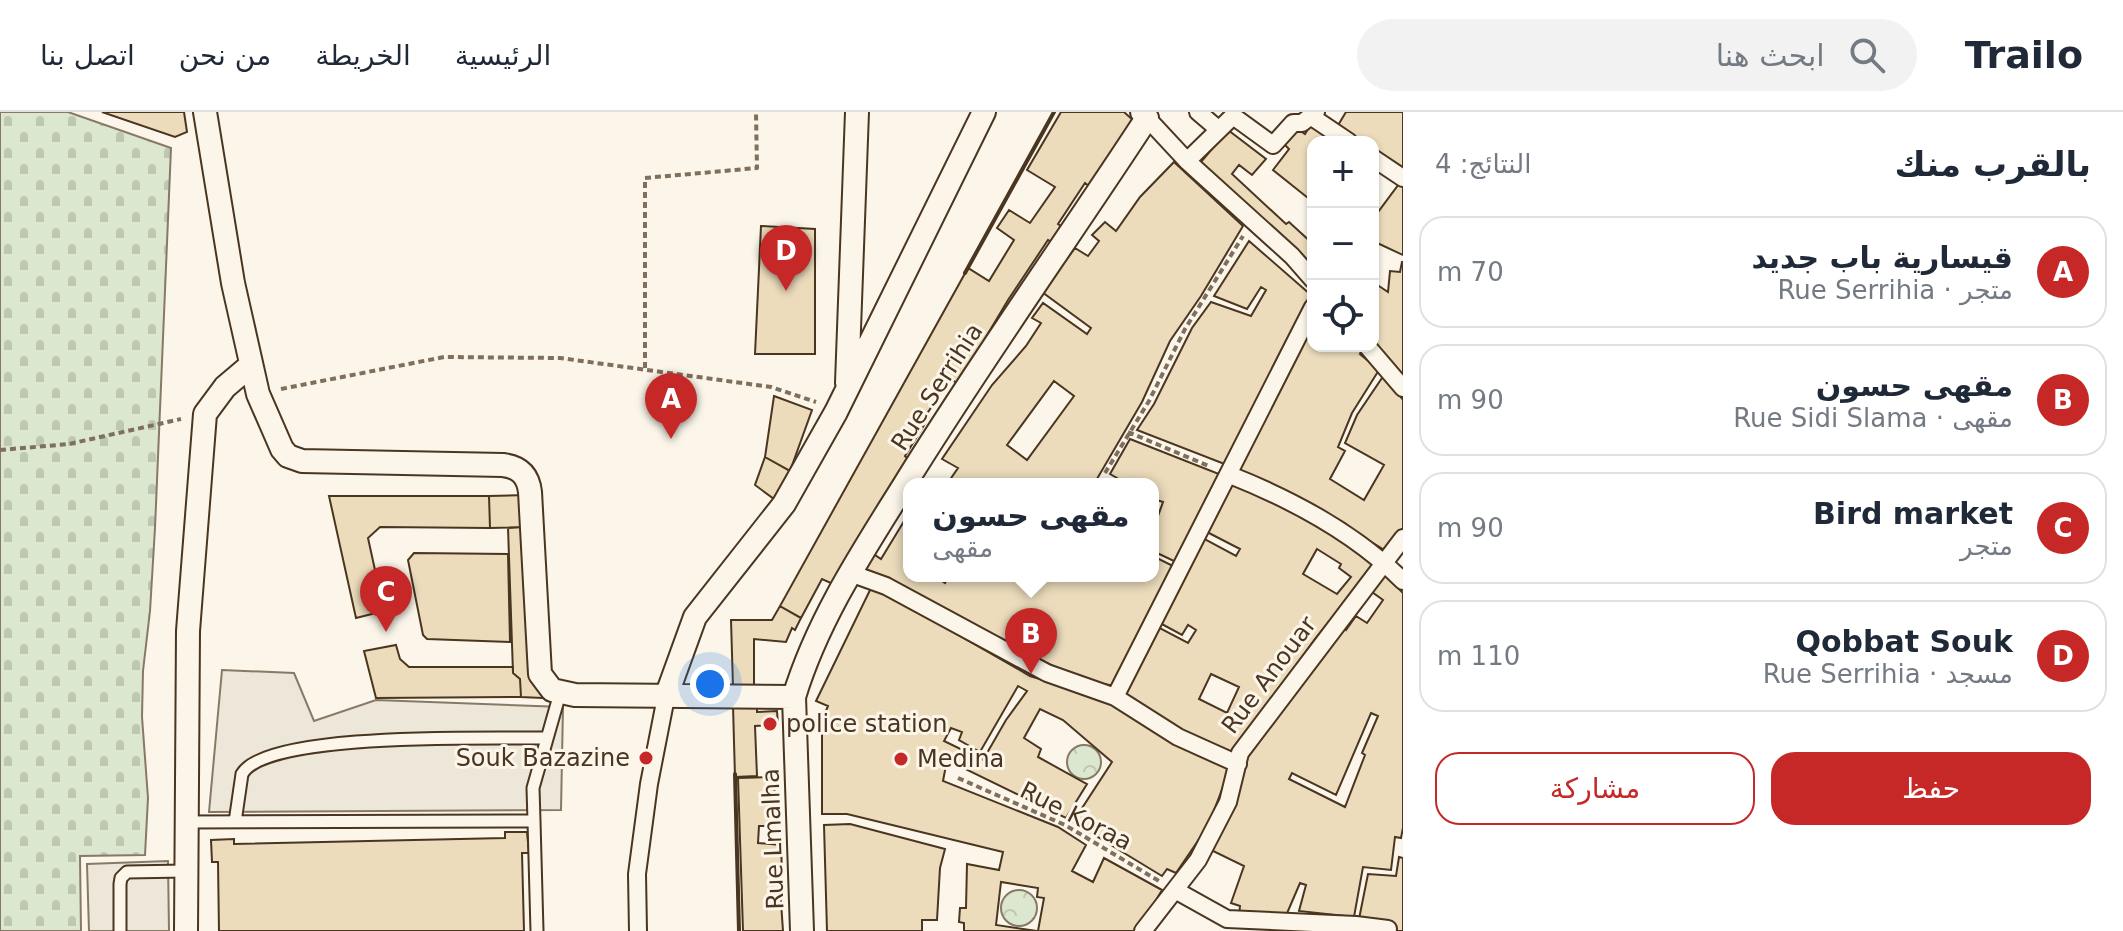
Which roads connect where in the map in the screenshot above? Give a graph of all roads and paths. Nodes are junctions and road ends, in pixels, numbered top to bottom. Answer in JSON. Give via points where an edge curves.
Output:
{"nodes":[{"id":1,"x":205,"y":112,"type":"edge"},
{"id":2,"x":756,"y":112,"type":"edge"},
{"id":3,"x":857,"y":112,"type":"edge"},
{"id":4,"x":984,"y":112,"type":"edge"},
{"id":5,"x":1198,"y":112,"type":"edge"},
{"id":6,"x":1314,"y":114,"type":"edge"},
{"id":7,"x":1144,"y":115,"type":"edge"},
{"id":8,"x":1218,"y":129,"type":"junction"},
{"id":9,"x":1342,"y":136,"type":"edge"},
{"id":10,"x":1187,"y":161,"type":"junction"},
{"id":11,"x":1379,"y":162,"type":"edge"},
{"id":12,"x":1403,"y":178,"type":"edge"},
{"id":13,"x":1255,"y":223,"type":"junction"},
{"id":14,"x":1307,"y":273,"type":"edge"},
{"id":15,"x":1307,"y":319,"type":"edge"},
{"id":16,"x":1372,"y":352,"type":"edge"},
{"id":17,"x":251,"y":365,"type":"junction"},
{"id":18,"x":645,"y":368,"type":"junction"},
{"id":19,"x":1403,"y":388,"type":"edge"},
{"id":20,"x":258,"y":394,"type":"junction"},
{"id":21,"x":842,"y":402,"type":"junction"},
{"id":22,"x":205,"y":414,"type":"junction"},
{"id":23,"x":1128,"y":432,"type":"junction"},
{"id":24,"x":0,"y":450,"type":"edge"},
{"id":25,"x":1105,"y":473,"type":"dead end"},
{"id":26,"x":1230,"y":475,"type":"junction"},
{"id":27,"x":909,"y":478,"type":"edge"},
{"id":28,"x":903,"y":487,"type":"edge"},
{"id":29,"x":1403,"y":538,"type":"edge"},
{"id":30,"x":1385,"y":563,"type":"junction"},
{"id":31,"x":850,"y":573,"type":"junction"},
{"id":32,"x":1403,"y":581,"type":"edge"},
{"id":33,"x":560,"y":693,"type":"junction"},
{"id":34,"x":666,"y":697,"type":"junction"},
{"id":35,"x":794,"y":697,"type":"junction"},
{"id":36,"x":1115,"y":697,"type":"junction"},
{"id":37,"x":547,"y":738,"type":"junction"},
{"id":38,"x":1238,"y":764,"type":"junction"},
{"id":39,"x":958,"y":778,"type":"dead end"},
{"id":40,"x":534,"y":821,"type":"junction"},
{"id":41,"x":185,"y":822,"type":"junction"},
{"id":42,"x":235,"y":822,"type":"junction"},
{"id":43,"x":185,"y":871,"type":"junction"},
{"id":44,"x":1175,"y":890,"type":"junction"},
{"id":45,"x":1388,"y":929,"type":"edge"},
{"id":46,"x":120,"y":931,"type":"edge"},
{"id":47,"x":186,"y":931,"type":"edge"},
{"id":48,"x":537,"y":931,"type":"edge"},
{"id":49,"x":638,"y":931,"type":"edge"},
{"id":50,"x":802,"y":931,"type":"edge"},
{"id":51,"x":1143,"y":931,"type":"edge"}],
"edges":[{"from":1,"to":17,"type":"street"},
{"from":2,"to":18,"type":"path","via":[[757,168],[645,178]]},
{"from":3,"to":21,"type":"street"},
{"from":4,"to":21,"type":"street"},
{"from":5,"to":8,"type":"street"},
{"from":6,"to":8,"type":"street","via":[[1293,123],[1273,145],[1233,116]]},
{"from":6,"to":9,"type":"street"},
{"from":7,"to":10,"type":"street"},
{"from":7,"to":27,"type":"street","name":"Rue Serrihia"},
{"from":8,"to":10,"type":"street"},
{"from":10,"to":13,"type":"street"},
{"from":11,"to":12,"type":"street"},
{"from":13,"to":14,"type":"street"},
{"from":13,"to":23,"type":"path","via":[[1185,329]]},
{"from":15,"to":26,"type":"street"},
{"from":16,"to":19,"type":"street"},
{"from":17,"to":20,"type":"street"},
{"from":17,"to":22,"type":"street"},
{"from":18,"to":20,"type":"path","via":[[560,358],[444,357]]},
{"from":18,"to":21,"type":"path"},
{"from":20,"to":33,"type":"street","via":[[282,449],[297,460],[503,465],[519,470],[530,492],[540,674]]},
{"from":21,"to":34,"type":"street","via":[[784,504],[695,617]]},
{"from":22,"to":24,"type":"path","via":[[69,444]]},
{"from":22,"to":41,"type":"street","via":[[188,631]]},
{"from":23,"to":25,"type":"path"},
{"from":23,"to":26,"type":"path"},
{"from":26,"to":30,"type":"street","via":[[1316,515]]},
{"from":26,"to":36,"type":"street"},
{"from":28,"to":31,"type":"street","name":"Rue Serrihia"},
{"from":29,"to":30,"type":"street","name":"Rue Anouar"},
{"from":30,"to":32,"type":"street"},
{"from":30,"to":38,"type":"street","name":"Rue Anouar","via":[[1240,753]]},
{"from":31,"to":35,"type":"street","name":"Rue Serrihia","via":[[804,663]]},
{"from":31,"to":36,"type":"street","via":[[886,586],[1047,673]]},
{"from":33,"to":34,"type":"street"},
{"from":33,"to":37,"type":"lane"},
{"from":34,"to":35,"type":"street"},
{"from":34,"to":49,"type":"street","via":[[637,874]]},
{"from":35,"to":50,"type":"street","name":"Rue Lmalha"},
{"from":36,"to":38,"type":"street","via":[[1178,737]]},
{"from":37,"to":40,"type":"lane","via":[[533,788]]},
{"from":37,"to":42,"type":"lane","via":[[362,740],[304,748],[246,768]]},
{"from":38,"to":44,"type":"street","name":"Rue Anouar","via":[[1228,802],[1198,860]]},
{"from":39,"to":44,"type":"path","name":"Rue Koraa","via":[[1065,825]]},
{"from":40,"to":42,"type":"lane"},
{"from":40,"to":48,"type":"lane"},
{"from":41,"to":42,"type":"lane"},
{"from":41,"to":43,"type":"street"},
{"from":43,"to":46,"type":"lane","via":[[127,872],[120,884]]},
{"from":43,"to":47,"type":"street"},
{"from":44,"to":45,"type":"street","via":[[1227,919]]},
{"from":44,"to":51,"type":"street","name":"Rue Anouar"}]}
